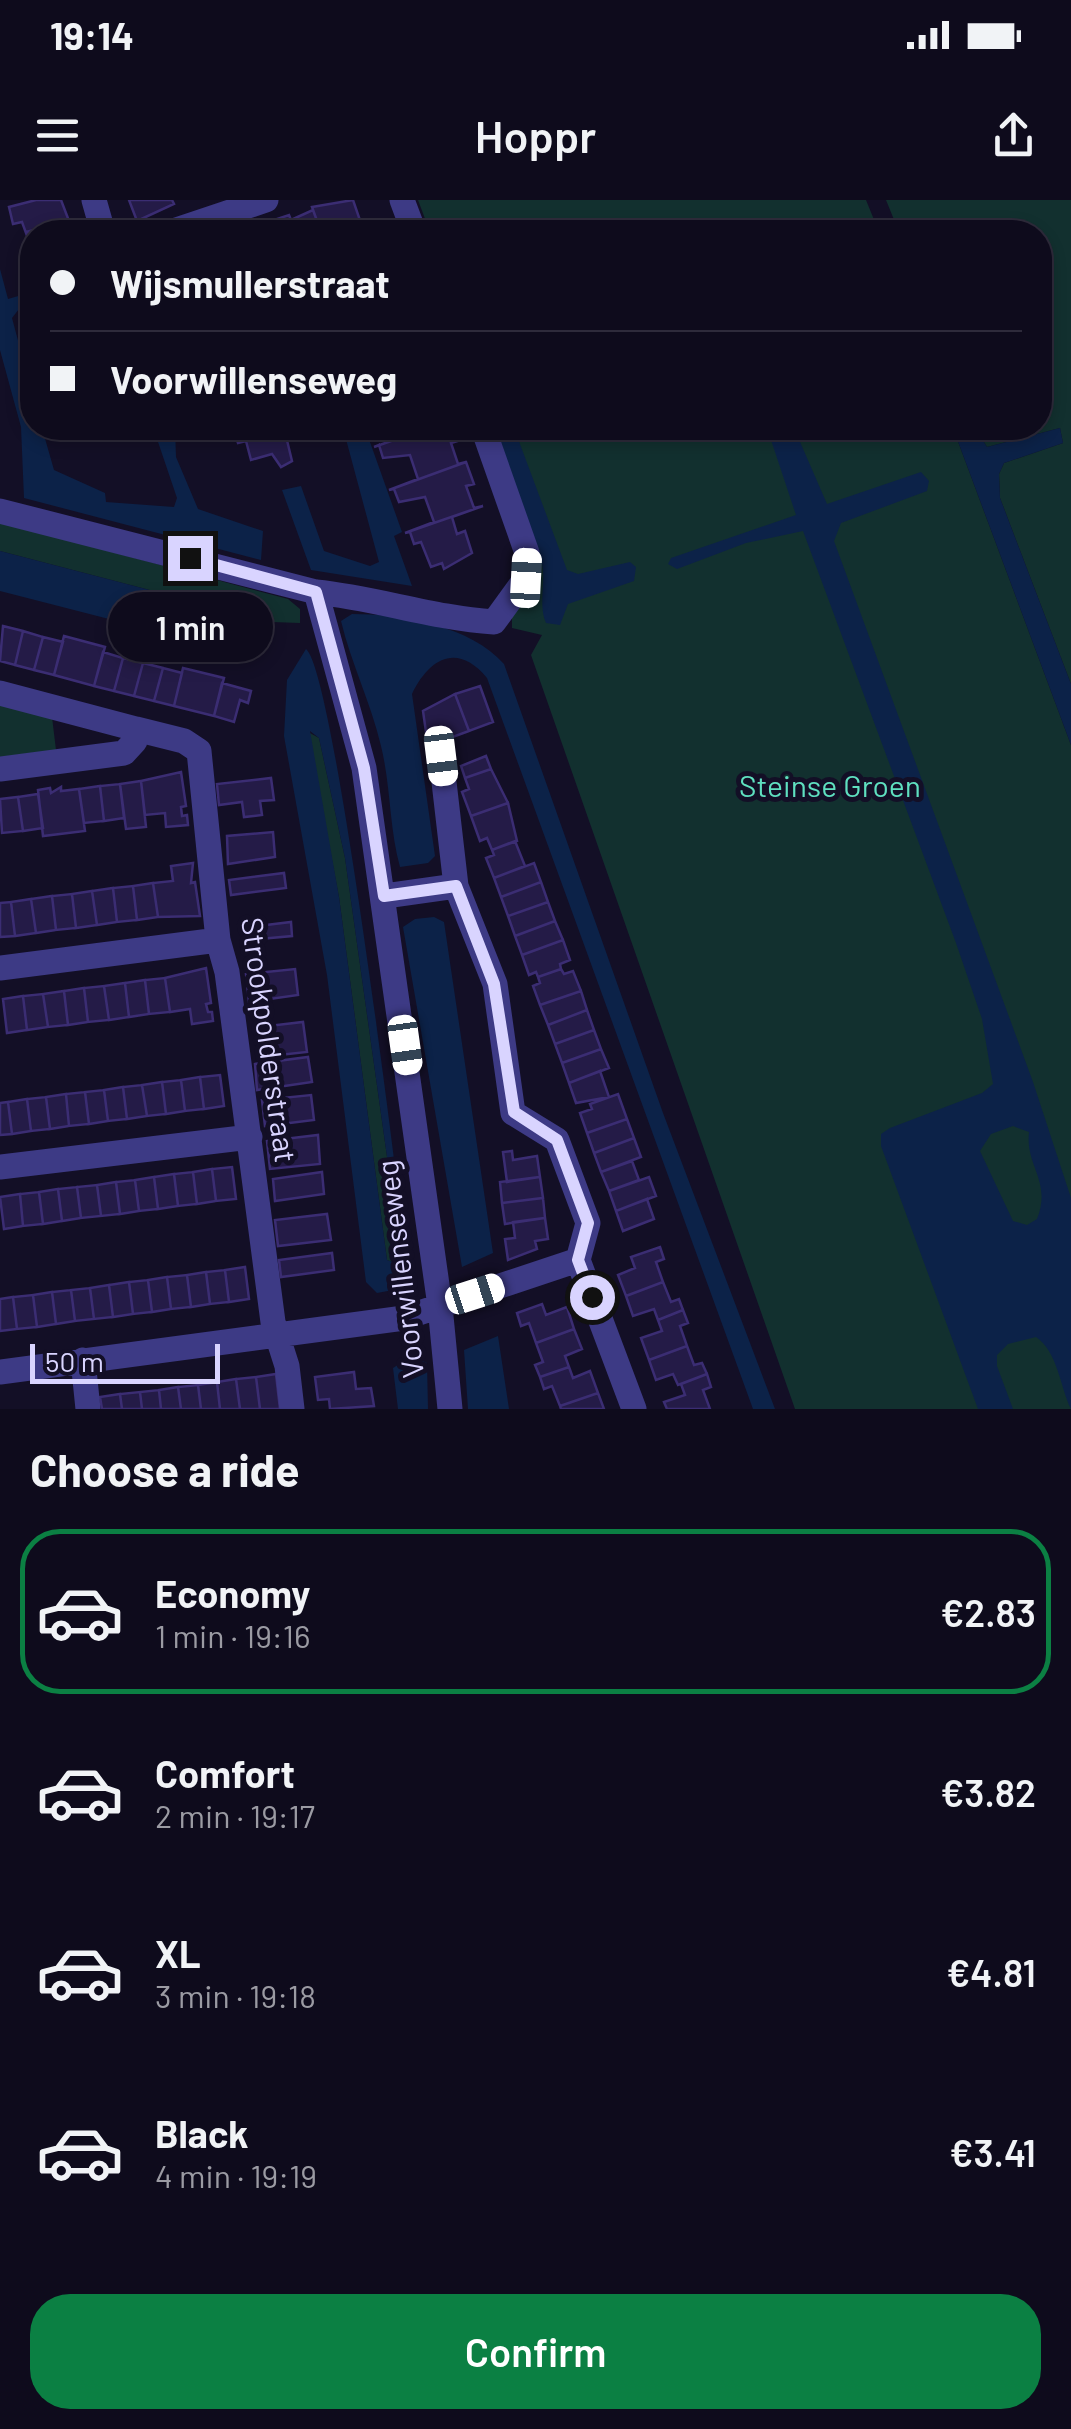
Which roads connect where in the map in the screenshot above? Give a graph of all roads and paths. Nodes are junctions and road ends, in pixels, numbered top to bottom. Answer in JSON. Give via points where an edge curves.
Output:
{"nodes":[{"id":1,"x":266,"y":200,"type":"edge"},
{"id":2,"x":206,"y":220,"type":"edge"},
{"id":3,"x":487,"y":440,"type":"edge"},
{"id":4,"x":0,"y":510,"type":"edge"},
{"id":5,"x":316,"y":592,"type":"junction"},
{"id":6,"x":0,"y":693,"type":"edge"},
{"id":7,"x":136,"y":729,"type":"junction"},
{"id":8,"x":441,"y":756,"type":"dead end"},
{"id":9,"x":0,"y":769,"type":"edge"},
{"id":10,"x":456,"y":886,"type":"junction"},
{"id":11,"x":384,"y":896,"type":"junction"},
{"id":12,"x":218,"y":940,"type":"junction"},
{"id":13,"x":0,"y":968,"type":"edge"},
{"id":14,"x":250,"y":1137,"type":"junction"},
{"id":15,"x":0,"y":1166,"type":"edge"},
{"id":16,"x":578,"y":1260,"type":"junction"},
{"id":17,"x":440,"y":1306,"type":"junction"},
{"id":18,"x":278,"y":1336,"type":"junction"},
{"id":19,"x":83,"y":1360,"type":"junction"},
{"id":20,"x":0,"y":1372,"type":"edge"},
{"id":21,"x":88,"y":1409,"type":"edge"},
{"id":22,"x":292,"y":1409,"type":"edge"},
{"id":23,"x":450,"y":1409,"type":"edge"},
{"id":24,"x":634,"y":1409,"type":"edge"}],
"edges":[{"from":1,"to":2,"type":"street"},
{"from":3,"to":5,"type":"street","via":[[527,553],[526,578],[494,622]]},
{"from":4,"to":5,"type":"street"},
{"from":5,"to":11,"type":"street","name":"Voorwillenseweg","via":[[364,768]]},
{"from":6,"to":7,"type":"street"},
{"from":7,"to":9,"type":"street","via":[[124,753]]},
{"from":7,"to":12,"type":"street","name":"Strookpolderstraat","via":[[199,751]]},
{"from":8,"to":10,"type":"street"},
{"from":10,"to":11,"type":"street"},
{"from":10,"to":16,"type":"street","via":[[494,984],[514,1112],[557,1140],[588,1223]]},
{"from":11,"to":17,"type":"street","name":"Voorwillenseweg"},
{"from":12,"to":13,"type":"street"},
{"from":12,"to":14,"type":"street","name":"Strookpolderstraat"},
{"from":14,"to":15,"type":"street"},
{"from":14,"to":18,"type":"street","name":"Strookpolderstraat"},
{"from":16,"to":17,"type":"street"},
{"from":16,"to":24,"type":"street"},
{"from":17,"to":18,"type":"street","via":[[404,1318]]},
{"from":17,"to":23,"type":"street","name":"Voorwillenseweg"},
{"from":18,"to":19,"type":"street"},
{"from":18,"to":22,"type":"street","name":"Strookpolderstraat"},
{"from":19,"to":20,"type":"street"},
{"from":19,"to":21,"type":"street"}]}
